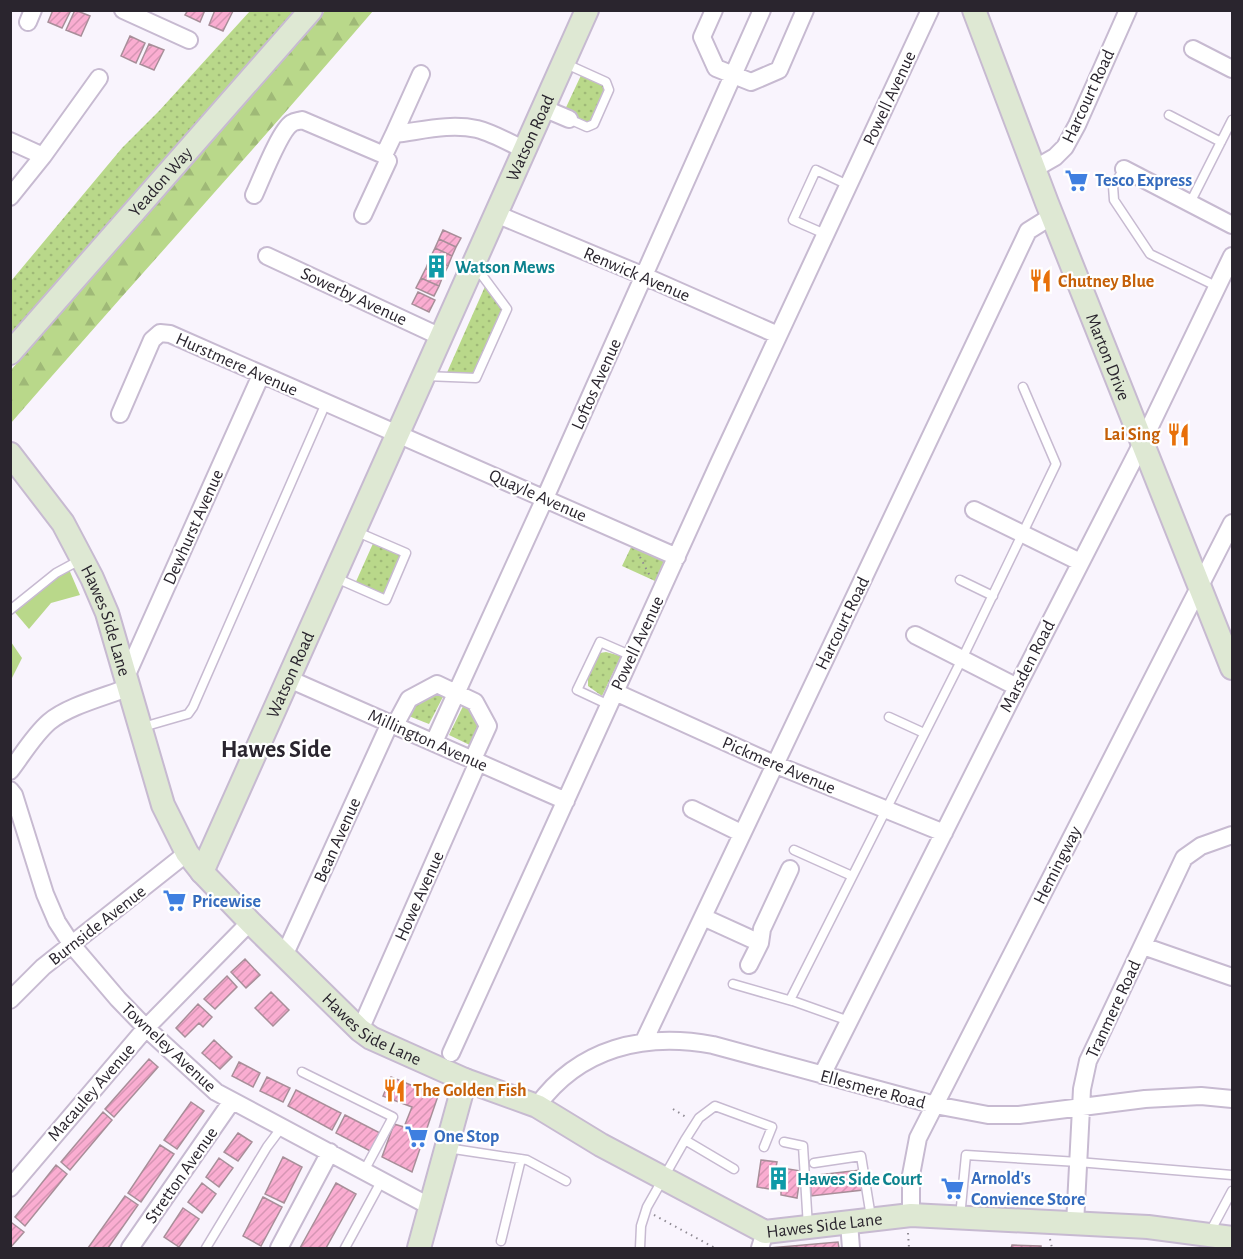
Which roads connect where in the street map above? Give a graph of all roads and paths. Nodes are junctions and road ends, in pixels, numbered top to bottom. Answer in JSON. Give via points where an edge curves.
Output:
{"nodes":[{"id":1,"x":123,"y":10,"type":"edge"},
{"id":2,"x":311,"y":10,"type":"edge"},
{"id":3,"x":587,"y":10,"type":"edge"},
{"id":4,"x":714,"y":10,"type":"edge"},
{"id":5,"x":762,"y":10,"type":"edge"},
{"id":6,"x":805,"y":10,"type":"edge"},
{"id":7,"x":930,"y":10,"type":"edge"},
{"id":8,"x":974,"y":10,"type":"edge"},
{"id":9,"x":1128,"y":10,"type":"edge"},
{"id":10,"x":189,"y":40,"type":"dead end"},
{"id":11,"x":1193,"y":49,"type":"dead end"},
{"id":12,"x":572,"y":67,"type":"junction"},
{"id":13,"x":1233,"y":69,"type":"edge"},
{"id":14,"x":421,"y":74,"type":"dead end"},
{"id":15,"x":734,"y":76,"type":"junction"},
{"id":16,"x":99,"y":78,"type":"dead end"},
{"id":17,"x":543,"y":108,"type":"junction"},
{"id":18,"x":1169,"y":115,"type":"dead end"},
{"id":19,"x":569,"y":119,"type":"joint"},
{"id":20,"x":1233,"y":120,"type":"edge"},
{"id":21,"x":394,"y":134,"type":"junction"},
{"id":22,"x":10,"y":141,"type":"edge"},
{"id":23,"x":1221,"y":142,"type":"junction"},
{"id":24,"x":525,"y":150,"type":"junction"},
{"id":25,"x":384,"y":155,"type":"junction"},
{"id":26,"x":44,"y":156,"type":"junction"},
{"id":27,"x":1034,"y":169,"type":"junction"},
{"id":28,"x":1124,"y":169,"type":"joint"},
{"id":29,"x":848,"y":185,"type":"junction"},
{"id":30,"x":254,"y":195,"type":"dead end"},
{"id":31,"x":10,"y":197,"type":"edge"},
{"id":32,"x":1190,"y":203,"type":"junction"},
{"id":33,"x":496,"y":214,"type":"junction"},
{"id":34,"x":363,"y":215,"type":"dead end"},
{"id":35,"x":1052,"y":216,"type":"junction"},
{"id":36,"x":1233,"y":225,"type":"edge"},
{"id":37,"x":825,"y":234,"type":"junction"},
{"id":38,"x":267,"y":256,"type":"dead end"},
{"id":39,"x":1233,"y":256,"type":"edge"},
{"id":40,"x":474,"y":264,"type":"junction"},
{"id":41,"x":644,"y":276,"type":"junction"},
{"id":42,"x":1218,"y":287,"type":"junction"},
{"id":43,"x":778,"y":335,"type":"junction"},
{"id":44,"x":441,"y":337,"type":"junction"},
{"id":45,"x":10,"y":353,"type":"edge"},
{"id":46,"x":261,"y":375,"type":"junction"},
{"id":47,"x":424,"y":376,"type":"junction"},
{"id":48,"x":1023,"y":387,"type":"dead end"},
{"id":49,"x":326,"y":403,"type":"junction"},
{"id":50,"x":120,"y":414,"type":"dead end"},
{"id":51,"x":398,"y":434,"type":"junction"},
{"id":52,"x":1142,"y":443,"type":"junction"},
{"id":53,"x":10,"y":454,"type":"edge"},
{"id":54,"x":545,"y":498,"type":"junction"},
{"id":55,"x":974,"y":510,"type":"dead end"},
{"id":56,"x":1233,"y":523,"type":"edge"},
{"id":57,"x":1024,"y":534,"type":"junction"},
{"id":58,"x":365,"y":535,"type":"junction"},
{"id":59,"x":629,"y":536,"type":"junction"},
{"id":60,"x":677,"y":557,"type":"junction"},
{"id":61,"x":83,"y":558,"type":"junction"},
{"id":62,"x":1080,"y":562,"type":"junction"},
{"id":63,"x":335,"y":578,"type":"junction"},
{"id":64,"x":960,"y":580,"type":"dead end"},
{"id":65,"x":1200,"y":587,"type":"junction"},
{"id":66,"x":660,"y":595,"type":"junction"},
{"id":67,"x":993,"y":596,"type":"junction"},
{"id":68,"x":10,"y":610,"type":"edge"},
{"id":69,"x":915,"y":636,"type":"dead end"},
{"id":70,"x":632,"y":656,"type":"junction"},
{"id":71,"x":962,"y":659,"type":"junction"},
{"id":72,"x":1233,"y":668,"type":"edge"},
{"id":73,"x":289,"y":679,"type":"junction"},
{"id":74,"x":126,"y":683,"type":"junction"},
{"id":75,"x":1017,"y":687,"type":"junction"},
{"id":76,"x":457,"y":693,"type":"junction"},
{"id":77,"x":612,"y":699,"type":"junction"},
{"id":78,"x":889,"y":717,"type":"dead end"},
{"id":79,"x":393,"y":724,"type":"junction"},
{"id":80,"x":140,"y":728,"type":"junction"},
{"id":81,"x":924,"y":733,"type":"junction"},
{"id":82,"x":434,"y":742,"type":"junction"},
{"id":83,"x":475,"y":760,"type":"junction"},
{"id":84,"x":774,"y":764,"type":"junction"},
{"id":85,"x":10,"y":771,"type":"edge"},
{"id":86,"x":10,"y":790,"type":"edge"},
{"id":87,"x":566,"y":801,"type":"junction"},
{"id":88,"x":692,"y":809,"type":"dead end"},
{"id":89,"x":886,"y":810,"type":"junction"},
{"id":90,"x":741,"y":833,"type":"junction"},
{"id":91,"x":944,"y":833,"type":"junction"},
{"id":92,"x":1233,"y":835,"type":"edge"},
{"id":93,"x":794,"y":850,"type":"dead end"},
{"id":94,"x":187,"y":853,"type":"junction"},
{"id":95,"x":790,"y":869,"type":"dead end"},
{"id":96,"x":202,"y":872,"type":"junction"},
{"id":97,"x":852,"y":876,"type":"junction"},
{"id":98,"x":703,"y":917,"type":"junction"},
{"id":99,"x":250,"y":922,"type":"junction"},
{"id":100,"x":760,"y":943,"type":"junction"},
{"id":101,"x":72,"y":945,"type":"junction"},
{"id":102,"x":1143,"y":946,"type":"junction"},
{"id":103,"x":284,"y":956,"type":"junction"},
{"id":104,"x":749,"y":965,"type":"dead end"},
{"id":105,"x":1233,"y":977,"type":"edge"},
{"id":106,"x":733,"y":984,"type":"dead end"},
{"id":107,"x":10,"y":1000,"type":"edge"},
{"id":108,"x":792,"y":1001,"type":"junction"},
{"id":109,"x":849,"y":1022,"type":"junction"},
{"id":110,"x":146,"y":1028,"type":"junction"},
{"id":111,"x":360,"y":1030,"type":"junction"},
{"id":112,"x":644,"y":1041,"type":"junction"},
{"id":113,"x":451,"y":1053,"type":"dead end"},
{"id":114,"x":302,"y":1072,"type":"dead end"},
{"id":115,"x":822,"y":1076,"type":"junction"},
{"id":116,"x":465,"y":1080,"type":"junction"},
{"id":117,"x":1233,"y":1099,"type":"edge"},
{"id":118,"x":232,"y":1101,"type":"junction"},
{"id":119,"x":935,"y":1105,"type":"junction"},
{"id":120,"x":1082,"y":1105,"type":"junction"},
{"id":121,"x":537,"y":1106,"type":"junction"},
{"id":122,"x":672,"y":1109,"type":"dead end"},
{"id":123,"x":687,"y":1118,"type":"dead end"},
{"id":124,"x":282,"y":1127,"type":"junction"},
{"id":125,"x":685,"y":1140,"type":"junction"},
{"id":126,"x":784,"y":1142,"type":"dead end"},
{"id":127,"x":764,"y":1147,"type":"dead end"},
{"id":128,"x":447,"y":1148,"type":"junction"},
{"id":129,"x":330,"y":1152,"type":"junction"},
{"id":130,"x":521,"y":1159,"type":"junction"},
{"id":131,"x":1078,"y":1162,"type":"junction"},
{"id":132,"x":814,"y":1163,"type":"dead end"},
{"id":133,"x":734,"y":1169,"type":"dead end"},
{"id":134,"x":364,"y":1171,"type":"junction"},
{"id":135,"x":1233,"y":1175,"type":"edge"},
{"id":136,"x":663,"y":1178,"type":"junction"},
{"id":137,"x":382,"y":1180,"type":"junction"},
{"id":138,"x":566,"y":1181,"type":"dead end"},
{"id":139,"x":10,"y":1188,"type":"edge"},
{"id":140,"x":1233,"y":1191,"type":"edge"},
{"id":141,"x":430,"y":1207,"type":"junction"},
{"id":142,"x":646,"y":1211,"type":"junction"},
{"id":143,"x":911,"y":1215,"type":"junction"},
{"id":144,"x":959,"y":1217,"type":"junction"},
{"id":145,"x":860,"y":1222,"type":"junction"},
{"id":146,"x":1075,"y":1224,"type":"junction"},
{"id":147,"x":808,"y":1227,"type":"junction"},
{"id":148,"x":1209,"y":1234,"type":"junction"},
{"id":149,"x":1233,"y":1238,"type":"edge"},
{"id":150,"x":762,"y":1240,"type":"edge"},
{"id":151,"x":501,"y":1241,"type":"dead end"},
{"id":152,"x":137,"y":1246,"type":"edge"},
{"id":153,"x":207,"y":1248,"type":"edge"},
{"id":154,"x":279,"y":1248,"type":"edge"},
{"id":155,"x":345,"y":1248,"type":"edge"},
{"id":156,"x":419,"y":1248,"type":"edge"},
{"id":157,"x":640,"y":1248,"type":"edge"},
{"id":158,"x":715,"y":1248,"type":"edge"},
{"id":159,"x":851,"y":1248,"type":"edge"}],
"edges":[{"from":1,"to":10,"type":"street"},
{"from":2,"to":45,"type":"street","name":"Yeadon Way"},
{"from":3,"to":12,"type":"street","name":"Watson Road"},
{"from":4,"to":15,"type":"street","via":[[702,37],[716,68]]},
{"from":5,"to":15,"type":"street","name":"Loftos Avenue"},
{"from":6,"to":15,"type":"street","via":[[779,70],[751,82]]},
{"from":7,"to":29,"type":"street","name":"Powell Avenue"},
{"from":8,"to":27,"type":"street","name":"Marton Drive"},
{"from":9,"to":27,"type":"street","name":"Harcourt Road","via":[[1065,147]]},
{"from":11,"to":13,"type":"street"},
{"from":12,"to":17,"type":"street","name":"Watson Road"},
{"from":12,"to":19,"type":"lane","name":"Watson Road","via":[[606,82],[609,90],[594,124],[587,127]]},
{"from":14,"to":21,"type":"street"},
{"from":15,"to":41,"type":"street","name":"Loftos Avenue"},
{"from":16,"to":26,"type":"street"},
{"from":17,"to":19,"type":"street"},
{"from":17,"to":24,"type":"street","name":"Watson Road"},
{"from":18,"to":23,"type":"lane"},
{"from":20,"to":23,"type":"lane"},
{"from":21,"to":24,"type":"street","via":[[469,128]]},
{"from":21,"to":25,"type":"street"},
{"from":22,"to":26,"type":"street"},
{"from":23,"to":32,"type":"lane"},
{"from":24,"to":33,"type":"street","name":"Watson Road"},
{"from":25,"to":30,"type":"street","via":[[302,120],[292,123],[279,140]]},
{"from":25,"to":34,"type":"street","via":[[388,161]]},
{"from":26,"to":31,"type":"street"},
{"from":27,"to":35,"type":"street","name":"Marton Drive"},
{"from":28,"to":32,"type":"street"},
{"from":28,"to":42,"type":"lane","via":[[1113,186],[1114,200],[1150,254]]},
{"from":29,"to":37,"type":"street","name":"Powell Avenue"},
{"from":29,"to":37,"type":"lane","via":[[816,170],[793,220]]},
{"from":32,"to":36,"type":"street"},
{"from":33,"to":40,"type":"street","name":"Watson Road"},
{"from":33,"to":41,"type":"street","name":"Renwick Avenue"},
{"from":35,"to":52,"type":"street","name":"Marton Drive"},
{"from":35,"to":84,"type":"street","name":"Harcourt Road","via":[[1028,231]]},
{"from":37,"to":43,"type":"street","name":"Powell Avenue"},
{"from":38,"to":44,"type":"street","name":"Sowerby Avenue"},
{"from":39,"to":42,"type":"street","name":"Marsden Road"},
{"from":40,"to":44,"type":"street","name":"Watson Road"},
{"from":40,"to":47,"type":"lane","via":[[507,309],[476,378]]},
{"from":41,"to":43,"type":"street","name":"Renwick Avenue"},
{"from":41,"to":54,"type":"street","name":"Loftos Avenue"},
{"from":42,"to":52,"type":"street","name":"Marsden Road"},
{"from":43,"to":60,"type":"street","name":"Powell Avenue"},
{"from":44,"to":47,"type":"street","name":"Watson Road"},
{"from":46,"to":49,"type":"street","name":"Hurstmere Avenue"},
{"from":46,"to":50,"type":"street","name":"Hurstmere Avenue","via":[[160,333],[152,340]]},
{"from":46,"to":74,"type":"street","name":"Dewhurst Avenue"},
{"from":47,"to":51,"type":"street","name":"Watson Road"},
{"from":48,"to":57,"type":"lane","via":[[1056,464]]},
{"from":49,"to":51,"type":"street","name":"Hurstmere Avenue"},
{"from":49,"to":80,"type":"lane","via":[[193,707],[188,714]]},
{"from":51,"to":54,"type":"street","name":"Quayle Avenue"},
{"from":51,"to":58,"type":"street","name":"Watson Road"},
{"from":52,"to":62,"type":"street","name":"Marsden Road"},
{"from":52,"to":65,"type":"street","name":"Marton Drive"},
{"from":53,"to":61,"type":"street","name":"Hawes Side Lane","via":[[63,523]]},
{"from":54,"to":59,"type":"street","name":"Quayle Avenue"},
{"from":54,"to":76,"type":"street","name":"Loftos Avenue"},
{"from":55,"to":57,"type":"street"},
{"from":56,"to":65,"type":"street","name":"Hemingway"},
{"from":57,"to":62,"type":"street"},
{"from":57,"to":67,"type":"lane"},
{"from":58,"to":63,"type":"street","name":"Watson Road"},
{"from":58,"to":63,"type":"lane","via":[[406,553],[386,600]]},
{"from":59,"to":60,"type":"street","name":"Quayle Avenue"},
{"from":59,"to":66,"type":"path"},
{"from":60,"to":66,"type":"street","name":"Powell Avenue"},
{"from":61,"to":68,"type":"lane","via":[[56,573]]},
{"from":61,"to":74,"type":"street","name":"Hawes Side Lane","via":[[107,613]]},
{"from":62,"to":75,"type":"street","name":"Marsden Road"},
{"from":63,"to":73,"type":"street","name":"Watson Road"},
{"from":64,"to":67,"type":"lane"},
{"from":65,"to":72,"type":"street","name":"Marton Drive"},
{"from":65,"to":119,"type":"street","name":"Hemingway"},
{"from":66,"to":70,"type":"street","name":"Powell Avenue"},
{"from":67,"to":71,"type":"lane"},
{"from":69,"to":71,"type":"street"},
{"from":70,"to":77,"type":"street","name":"Powell Avenue"},
{"from":70,"to":77,"type":"lane","via":[[600,642],[577,690]]},
{"from":71,"to":75,"type":"street"},
{"from":71,"to":81,"type":"lane"},
{"from":73,"to":79,"type":"street","name":"Millington Avenue"},
{"from":73,"to":96,"type":"street","name":"Watson Road"},
{"from":74,"to":80,"type":"street","name":"Hawes Side Lane"},
{"from":74,"to":85,"type":"street","via":[[50,721]]},
{"from":75,"to":91,"type":"street","name":"Marsden Road"},
{"from":76,"to":79,"type":"street","via":[[437,684],[409,699]]},
{"from":76,"to":82,"type":"street","name":"Loftos Avenue"},
{"from":76,"to":83,"type":"street","via":[[476,702],[488,726]]},
{"from":77,"to":84,"type":"street","name":"Pickmere Avenue"},
{"from":77,"to":87,"type":"street","name":"Powell Avenue"},
{"from":78,"to":81,"type":"lane"},
{"from":79,"to":82,"type":"street","name":"Millington Avenue"},
{"from":79,"to":103,"type":"street","name":"Bean Avenue"},
{"from":80,"to":94,"type":"street","name":"Hawes Side Lane","via":[[163,805]]},
{"from":81,"to":89,"type":"lane"},
{"from":82,"to":83,"type":"street","name":"Millington Avenue"},
{"from":83,"to":87,"type":"street","name":"Millington Avenue"},
{"from":83,"to":111,"type":"street","name":"Howe Avenue"},
{"from":84,"to":89,"type":"street","name":"Pickmere Avenue"},
{"from":84,"to":90,"type":"street","name":"Harcourt Road"},
{"from":86,"to":101,"type":"street","name":"Towneley Avenue","via":[[45,894]]},
{"from":87,"to":113,"type":"street","name":"Powell Avenue"},
{"from":88,"to":90,"type":"street"},
{"from":89,"to":91,"type":"street","name":"Pickmere Avenue"},
{"from":89,"to":97,"type":"lane"},
{"from":90,"to":98,"type":"street","name":"Harcourt Road"},
{"from":91,"to":109,"type":"street","name":"Marsden Road"},
{"from":92,"to":102,"type":"street","name":"Tranmere Road","via":[[1201,846],[1184,858]]},
{"from":93,"to":97,"type":"lane"},
{"from":94,"to":96,"type":"street","name":"Hawes Side Lane"},
{"from":94,"to":101,"type":"street","name":"Burnside Avenue"},
{"from":95,"to":100,"type":"street","via":[[762,929]]},
{"from":96,"to":99,"type":"street","name":"Hawes Side Lane"},
{"from":97,"to":108,"type":"lane","via":[[789,1000]]},
{"from":98,"to":100,"type":"street"},
{"from":98,"to":112,"type":"street","name":"Harcourt Road"},
{"from":99,"to":103,"type":"street","name":"Hawes Side Lane"},
{"from":99,"to":110,"type":"street","name":"Macauley Avenue"},
{"from":100,"to":104,"type":"street"},
{"from":101,"to":107,"type":"street","name":"Burnside Avenue"},
{"from":101,"to":110,"type":"street","name":"Towneley Avenue"},
{"from":102,"to":105,"type":"street"},
{"from":102,"to":120,"type":"street","name":"Tranmere Road","via":[[1088,1061]]},
{"from":103,"to":111,"type":"street","name":"Hawes Side Lane"},
{"from":106,"to":108,"type":"lane"},
{"from":108,"to":109,"type":"lane"},
{"from":109,"to":115,"type":"street","name":"Marsden Road"},
{"from":110,"to":118,"type":"street","name":"Towneley Avenue","via":[[216,1092]]},
{"from":110,"to":139,"type":"street","name":"Macauley Avenue"},
{"from":111,"to":116,"type":"street","name":"Hawes Side Lane"},
{"from":112,"to":115,"type":"street","name":"Ellesmere Road","via":[[666,1039],[712,1045]]},
{"from":112,"to":121,"type":"street","name":"Ellesmere Road","via":[[579,1065],[563,1076]]},
{"from":114,"to":134,"type":"lane","via":[[393,1117]]},
{"from":115,"to":119,"type":"street","name":"Ellesmere Road"},
{"from":116,"to":121,"type":"street","name":"Hawes Side Lane"},
{"from":116,"to":128,"type":"street"},
{"from":117,"to":120,"type":"street","name":"Ellesmere Road","via":[[1175,1097]]},
{"from":118,"to":124,"type":"street","name":"Towneley Avenue"},
{"from":118,"to":152,"type":"street","name":"Stretton Avenue"},
{"from":119,"to":120,"type":"street","name":"Ellesmere Road","via":[[988,1115],[1029,1114]]},
{"from":119,"to":143,"type":"street","name":"Hemingway","via":[[913,1155]]},
{"from":120,"to":131,"type":"street","name":"Tranmere Road"},
{"from":121,"to":136,"type":"street","name":"Hawes Side Lane"},
{"from":122,"to":123,"type":"path"},
{"from":124,"to":129,"type":"street","name":"Towneley Avenue"},
{"from":124,"to":153,"type":"lane"},
{"from":125,"to":127,"type":"lane","via":[[699,1118],[715,1106],[772,1127]]},
{"from":125,"to":133,"type":"lane"},
{"from":125,"to":136,"type":"lane"},
{"from":126,"to":147,"type":"lane","via":[[803,1146]]},
{"from":128,"to":130,"type":"lane"},
{"from":128,"to":141,"type":"street"},
{"from":129,"to":134,"type":"street","name":"Towneley Avenue"},
{"from":129,"to":154,"type":"street"},
{"from":130,"to":138,"type":"lane"},
{"from":130,"to":151,"type":"lane"},
{"from":131,"to":135,"type":"lane"},
{"from":131,"to":144,"type":"lane","via":[[966,1155]]},
{"from":131,"to":146,"type":"street","name":"Tranmere Road"},
{"from":132,"to":145,"type":"lane","via":[[861,1156]]},
{"from":134,"to":137,"type":"street","name":"Towneley Avenue"},
{"from":136,"to":142,"type":"lane"},
{"from":136,"to":150,"type":"street","name":"Hawes Side Lane"},
{"from":137,"to":141,"type":"street","name":"Towneley Avenue"},
{"from":137,"to":155,"type":"lane"},
{"from":140,"to":148,"type":"lane"},
{"from":141,"to":156,"type":"street"},
{"from":142,"to":157,"type":"lane"},
{"from":142,"to":158,"type":"path"},
{"from":143,"to":144,"type":"street","name":"Hawes Side Lane"},
{"from":143,"to":145,"type":"street","name":"Hawes Side Lane"},
{"from":144,"to":146,"type":"street","name":"Hawes Side Lane"},
{"from":145,"to":147,"type":"street","name":"Hawes Side Lane"},
{"from":145,"to":159,"type":"street"},
{"from":146,"to":148,"type":"street","name":"Hawes Side Lane"},
{"from":147,"to":150,"type":"street","name":"Hawes Side Lane"},
{"from":148,"to":149,"type":"street","name":"Hawes Side Lane"}]}
